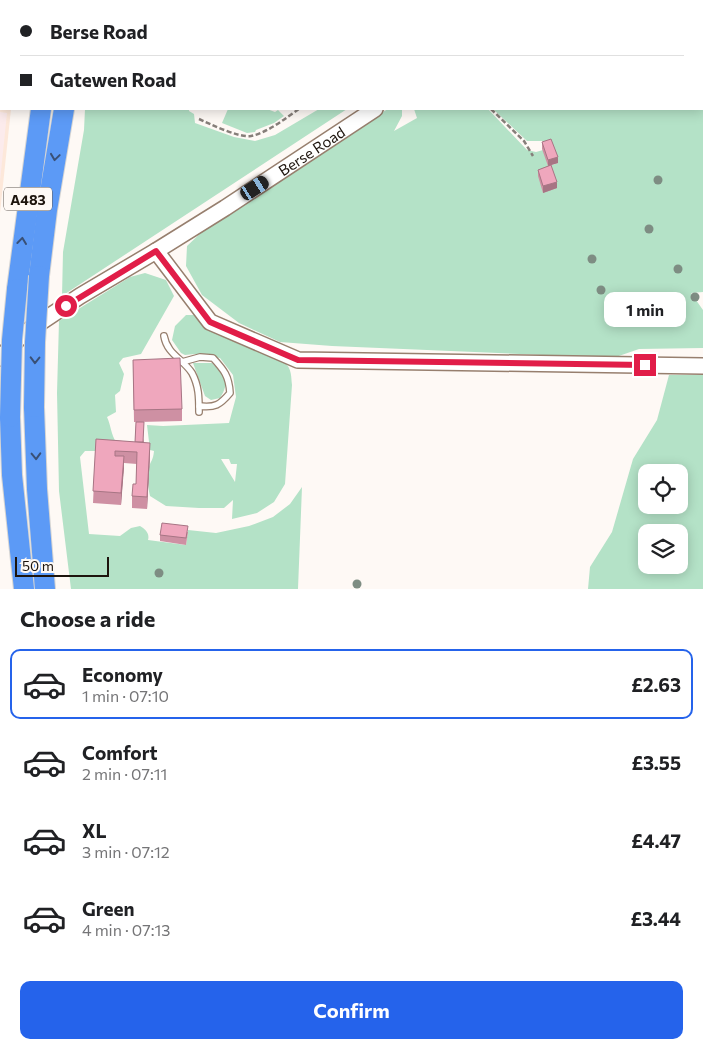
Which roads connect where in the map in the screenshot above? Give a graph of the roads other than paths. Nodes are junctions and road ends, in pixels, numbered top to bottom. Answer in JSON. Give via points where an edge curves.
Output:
{"nodes":[{"id":1,"x":41,"y":110,"type":"edge"},
{"id":2,"x":64,"y":110,"type":"edge"},
{"id":3,"x":373,"y":110,"type":"edge"},
{"id":4,"x":156,"y":251,"type":"junction"},
{"id":5,"x":164,"y":336,"type":"dead end"},
{"id":6,"x":0,"y":358,"type":"edge"},
{"id":7,"x":182,"y":362,"type":"junction"},
{"id":8,"x":703,"y":366,"type":"edge"},
{"id":9,"x":17,"y":531,"type":"junction"},
{"id":10,"x":43,"y":568,"type":"junction"},
{"id":11,"x":16,"y":589,"type":"edge"},
{"id":12,"x":24,"y":589,"type":"edge"},
{"id":13,"x":45,"y":589,"type":"edge"},
{"id":14,"x":50,"y":589,"type":"edge"}],
"edges":[{"from":9,"to":1,"type":"highway","number":"A483","one_way":true,"bridge":true,"via":[[10,417],[12,340]]},
{"from":2,"to":10,"type":"highway","number":"A483","one_way":true,"bridge":true,"via":[[51,182],[35,342],[34,407]]},
{"from":3,"to":4,"type":"main road","name":"Berse Road"},
{"from":4,"to":6,"type":"main road","name":"Berse Road","via":[[23,334]]},
{"from":4,"to":8,"type":"main road","via":[[210,322],[298,360]]},
{"from":5,"to":7,"type":"lane","via":[[172,354]]},
{"from":7,"to":7,"type":"lane","via":[[192,373],[199,390],[199,409],[221,403],[230,393],[229,380],[213,358],[200,357]]},
{"from":9,"to":11,"type":"highway","number":"A483"},
{"from":9,"to":12,"type":"highway","number":"A483"},
{"from":10,"to":13,"type":"highway","number":"A483"},
{"from":10,"to":14,"type":"highway","number":"A483"}]}
